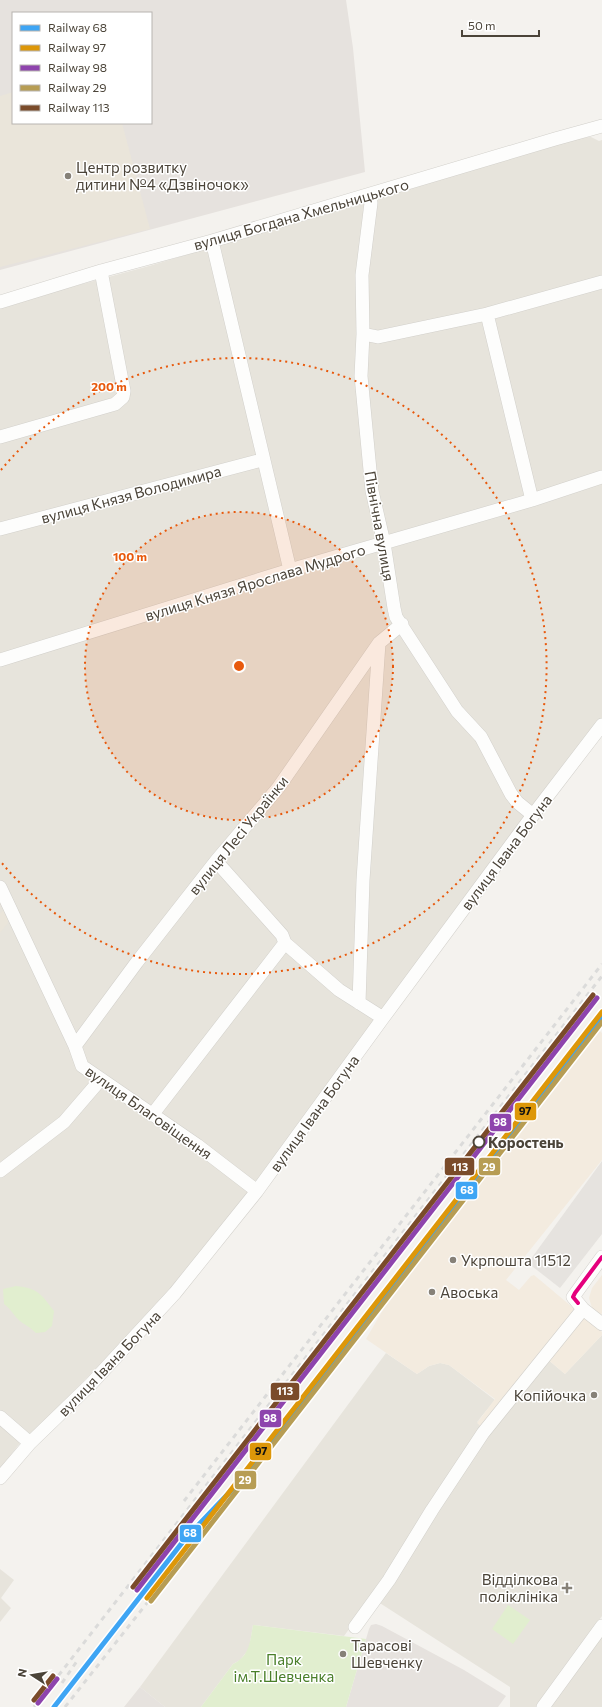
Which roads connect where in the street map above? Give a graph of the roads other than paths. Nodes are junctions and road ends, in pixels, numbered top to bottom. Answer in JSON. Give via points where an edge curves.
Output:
{"nodes":[{"id":1,"x":602,"y":126,"type":"edge"},
{"id":2,"x":370,"y":194,"type":"junction"},
{"id":3,"x":212,"y":241,"type":"junction"},
{"id":4,"x":101,"y":271,"type":"junction"},
{"id":5,"x":602,"y":282,"type":"edge"},
{"id":6,"x":0,"y":302,"type":"edge"},
{"id":7,"x":487,"y":314,"type":"junction"},
{"id":8,"x":363,"y":334,"type":"junction"},
{"id":9,"x":0,"y":437,"type":"edge"},
{"id":10,"x":262,"y":460,"type":"junction"},
{"id":11,"x":602,"y":477,"type":"edge"},
{"id":12,"x":532,"y":500,"type":"junction"},
{"id":13,"x":0,"y":529,"type":"edge"},
{"id":14,"x":384,"y":543,"type":"junction"},
{"id":15,"x":290,"y":570,"type":"junction"},
{"id":16,"x":402,"y":624,"type":"junction"},
{"id":17,"x":380,"y":643,"type":"junction"},
{"id":18,"x":0,"y":660,"type":"edge"},
{"id":19,"x":602,"y":725,"type":"edge"},
{"id":20,"x":533,"y":815,"type":"junction"},
{"id":21,"x":216,"y":862,"type":"junction"},
{"id":22,"x":0,"y":887,"type":"edge"},
{"id":23,"x":285,"y":943,"type":"junction"},
{"id":24,"x":359,"y":1003,"type":"junction"},
{"id":25,"x":383,"y":1018,"type":"junction"},
{"id":26,"x":75,"y":1046,"type":"junction"},
{"id":27,"x":100,"y":1079,"type":"junction"},
{"id":28,"x":152,"y":1115,"type":"junction"},
{"id":29,"x":0,"y":1171,"type":"edge"},
{"id":30,"x":257,"y":1191,"type":"junction"},
{"id":31,"x":602,"y":1257,"type":"edge"},
{"id":32,"x":580,"y":1306,"type":"junction"},
{"id":33,"x":602,"y":1324,"type":"edge"},
{"id":34,"x":0,"y":1417,"type":"edge"},
{"id":35,"x":30,"y":1443,"type":"junction"},
{"id":36,"x":0,"y":1478,"type":"edge"},
{"id":37,"x":602,"y":1626,"type":"edge"},
{"id":38,"x":355,"y":1627,"type":"dead end"},
{"id":39,"x":543,"y":1707,"type":"edge"}],
"edges":[{"from":1,"to":2,"type":"street","name":"вулиця Богдана Хмельницького"},
{"from":2,"to":3,"type":"street","name":"вулиця Богдана Хмельницького"},
{"from":2,"to":8,"type":"street","name":"Північна вулиця","via":[[362,275]]},
{"from":3,"to":4,"type":"street","name":"вулиця Богдана Хмельницького"},
{"from":3,"to":10,"type":"street"},
{"from":4,"to":6,"type":"street","name":"вулиця Богдана Хмельницького"},
{"from":4,"to":9,"type":"street","via":[[124,391],[123,397],[115,404]]},
{"from":5,"to":7,"type":"street"},
{"from":7,"to":8,"type":"street","via":[[378,337]]},
{"from":7,"to":12,"type":"street"},
{"from":8,"to":14,"type":"street","name":"Північна вулиця","via":[[361,376],[372,491]]},
{"from":10,"to":13,"type":"street","name":"вулиця Князя Володимира"},
{"from":10,"to":15,"type":"street"},
{"from":11,"to":12,"type":"street","name":"вулиця Князя Ярослава Мудрого"},
{"from":12,"to":14,"type":"street","name":"вулиця Князя Ярослава Мудрого"},
{"from":14,"to":15,"type":"street","name":"вулиця Князя Ярослава Мудрого"},
{"from":14,"to":16,"type":"street","name":"Північна вулиця","via":[[394,608]]},
{"from":15,"to":18,"type":"street","name":"вулиця Князя Ярослава Мудрого"},
{"from":16,"to":17,"type":"street","name":"вулиця Лесі Українки"},
{"from":16,"to":20,"type":"street","name":"Північна вулиця","via":[[457,711],[481,737],[511,794]]},
{"from":17,"to":21,"type":"street","name":"вулиця Лесі Українки","via":[[278,788]]},
{"from":17,"to":24,"type":"street","via":[[363,880]]},
{"from":19,"to":20,"type":"street","name":"вулиця Івана Богуна"},
{"from":20,"to":25,"type":"street","name":"вулиця Івана Богуна"},
{"from":21,"to":23,"type":"street","via":[[282,935]]},
{"from":21,"to":26,"type":"street","name":"вулиця Лесі Українки"},
{"from":22,"to":26,"type":"street","name":"вулиця Благовіщення"},
{"from":23,"to":24,"type":"street"},
{"from":23,"to":28,"type":"street"},
{"from":24,"to":25,"type":"street"},
{"from":25,"to":30,"type":"street","name":"вулиця Івана Богуна"},
{"from":26,"to":27,"type":"street","name":"вулиця Благовіщення","via":[[82,1066]]},
{"from":27,"to":28,"type":"street","name":"вулиця Благовіщення"},
{"from":27,"to":29,"type":"street","via":[[64,1122]]},
{"from":28,"to":30,"type":"street","name":"вулиця Благовіщення","via":[[197,1145]]},
{"from":30,"to":35,"type":"street","name":"вулиця Івана Богуна","via":[[175,1293],[91,1384]]},
{"from":31,"to":32,"type":"street","via":[[572,1297]]},
{"from":32,"to":33,"type":"street"},
{"from":32,"to":38,"type":"street","via":[[483,1433],[389,1580]]},
{"from":34,"to":35,"type":"street"},
{"from":35,"to":36,"type":"street","name":"вулиця Івана Богуна"},
{"from":37,"to":39,"type":"street"}]}
